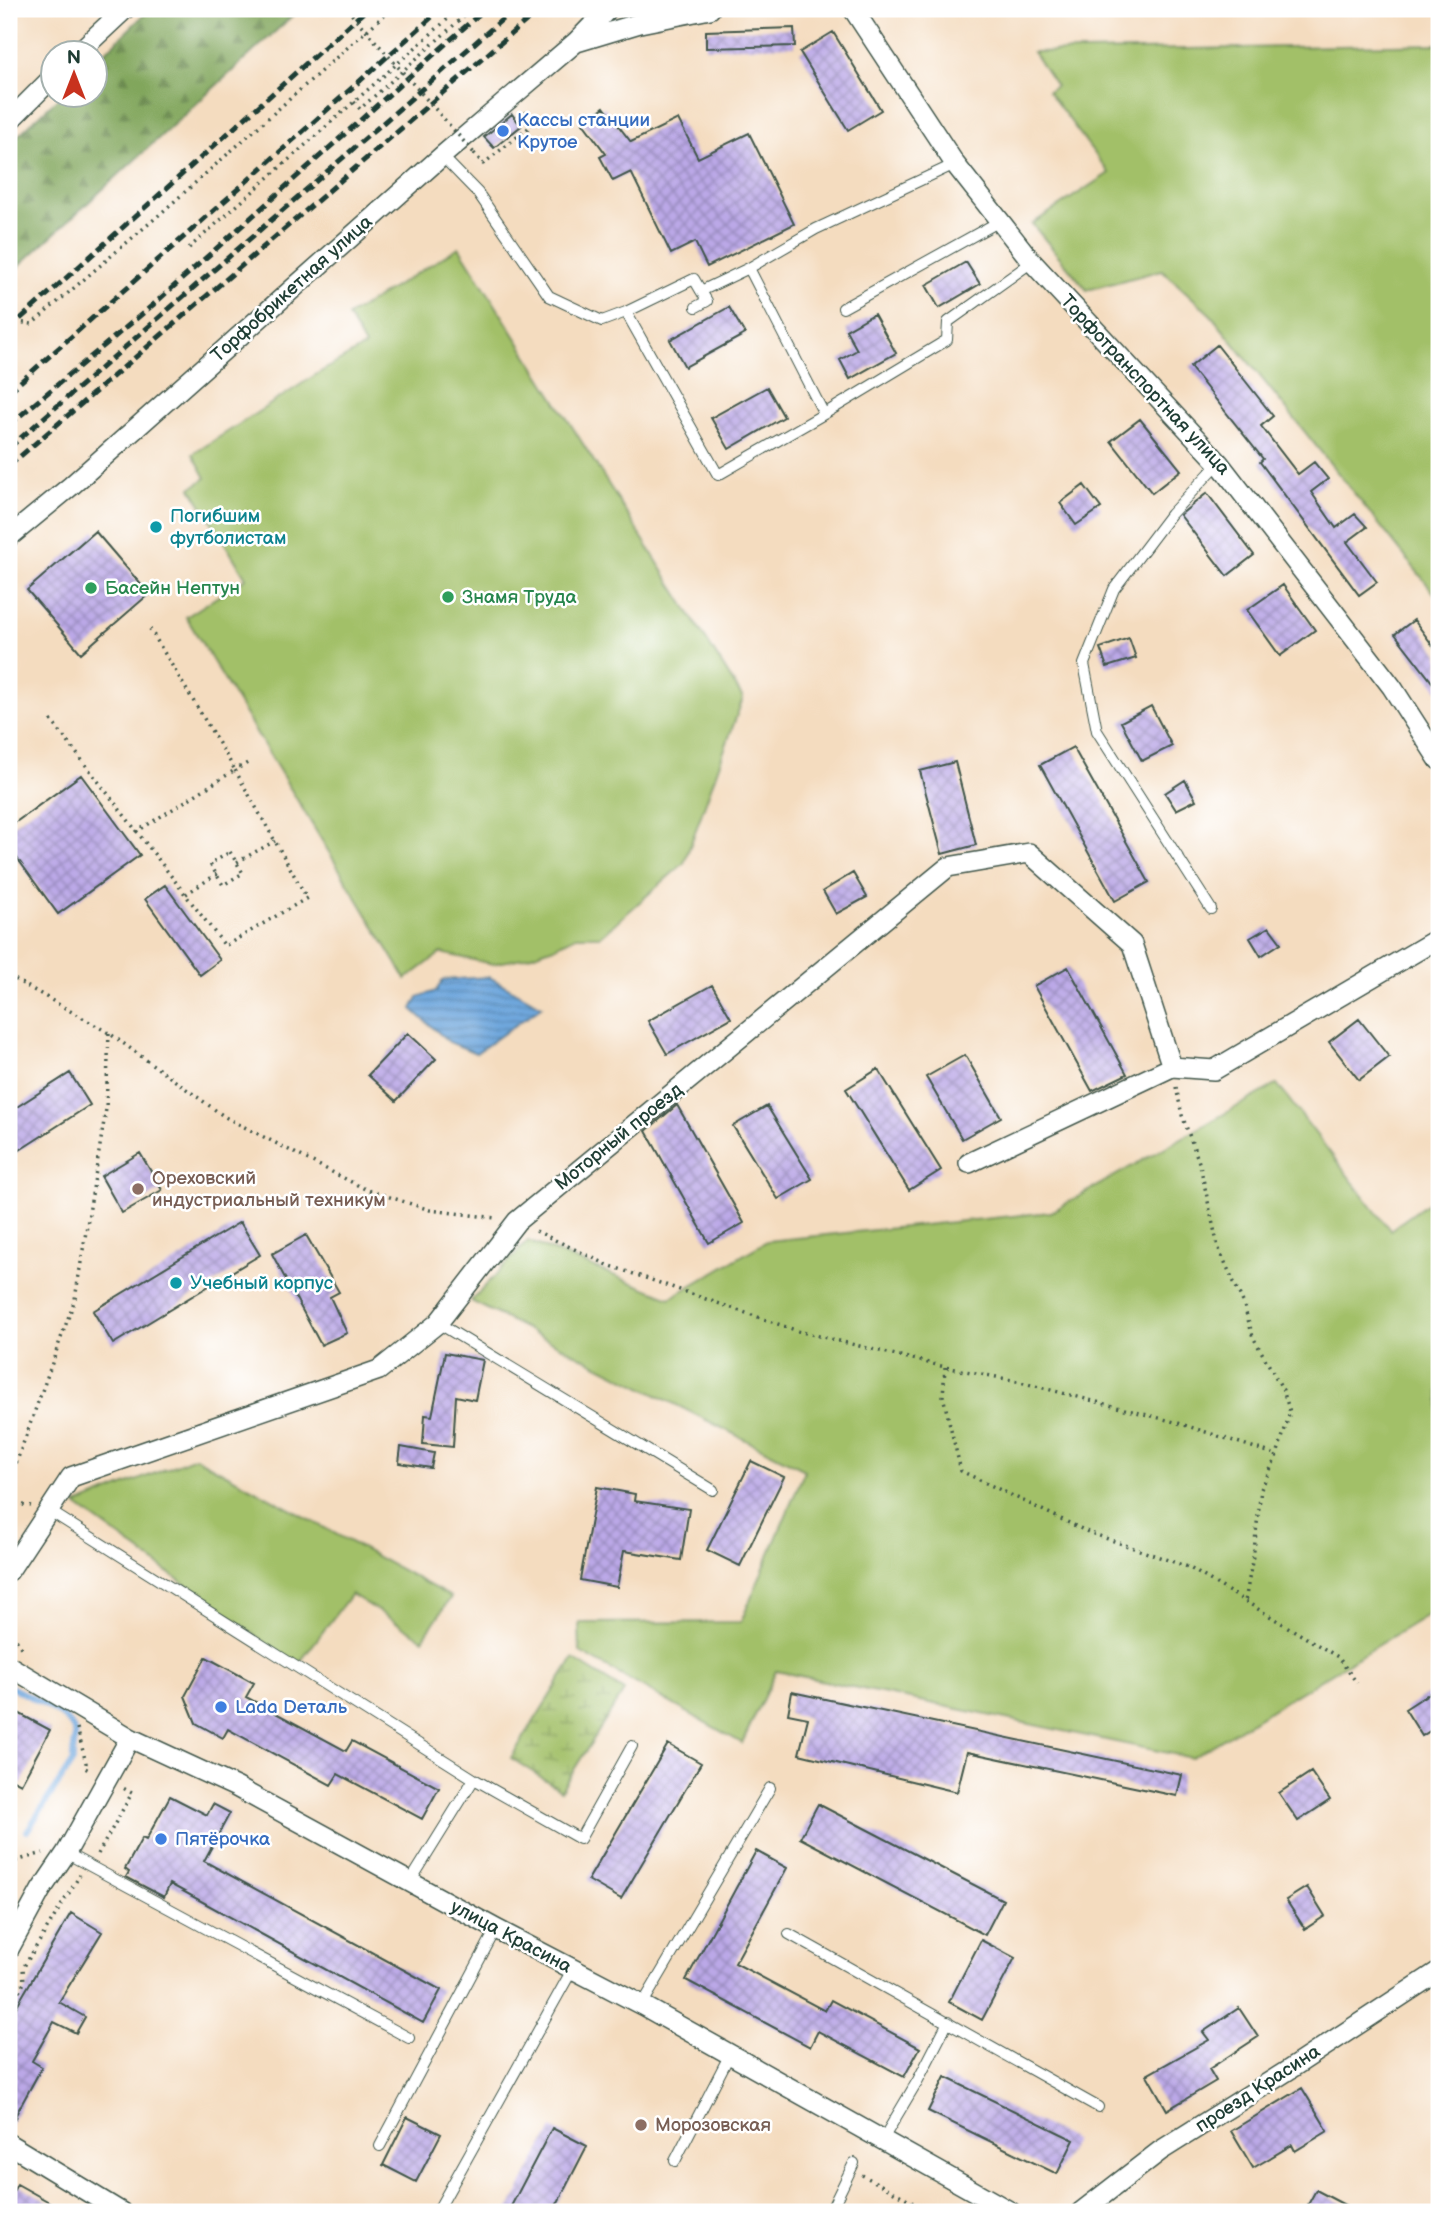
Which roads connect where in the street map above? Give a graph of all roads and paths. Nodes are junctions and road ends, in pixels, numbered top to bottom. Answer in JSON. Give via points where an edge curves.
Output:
{"nodes":[{"id":1,"x":125,"y":9,"type":"edge"},
{"id":2,"x":347,"y":9,"type":"edge"},
{"id":3,"x":391,"y":9,"type":"edge"},
{"id":4,"x":459,"y":9,"type":"edge"},
{"id":5,"x":472,"y":9,"type":"edge"},
{"id":6,"x":608,"y":9,"type":"edge"},
{"id":7,"x":710,"y":9,"type":"edge"},
{"id":8,"x":853,"y":9,"type":"edge"},
{"id":9,"x":366,"y":31,"type":"junction"},
{"id":10,"x":94,"y":38,"type":"edge"},
{"id":11,"x":576,"y":42,"type":"junction"},
{"id":12,"x":401,"y":72,"type":"junction"},
{"id":13,"x":38,"y":92,"type":"edge"},
{"id":14,"x":354,"y":102,"type":"junction"},
{"id":15,"x":9,"y":121,"type":"edge"},
{"id":16,"x":527,"y":129,"type":"dead end"},
{"id":17,"x":442,"y":156,"type":"junction"},
{"id":18,"x":955,"y":164,"type":"junction"},
{"id":19,"x":1000,"y":221,"type":"junction"},
{"id":20,"x":189,"y":248,"type":"dead end"},
{"id":21,"x":1032,"y":262,"type":"junction"},
{"id":22,"x":750,"y":268,"type":"junction"},
{"id":23,"x":701,"y":291,"type":"junction"},
{"id":24,"x":695,"y":307,"type":"dead end"},
{"id":25,"x":843,"y":308,"type":"dead end"},
{"id":26,"x":626,"y":312,"type":"junction"},
{"id":27,"x":9,"y":321,"type":"edge"},
{"id":28,"x":824,"y":414,"type":"junction"},
{"id":29,"x":1219,"y":463,"type":"junction"},
{"id":30,"x":9,"y":537,"type":"edge"},
{"id":31,"x":150,"y":629,"type":"dead end"},
{"id":32,"x":51,"y":720,"type":"dead end"},
{"id":33,"x":1439,"y":760,"type":"edge"},
{"id":34,"x":251,"y":761,"type":"dead end"},
{"id":35,"x":235,"y":770,"type":"junction"},
{"id":36,"x":136,"y":832,"type":"junction"},
{"id":37,"x":275,"y":841,"type":"junction"},
{"id":38,"x":237,"y":862,"type":"junction"},
{"id":39,"x":217,"y":874,"type":"junction"},
{"id":40,"x":185,"y":894,"type":"junction"},
{"id":41,"x":1212,"y":909,"type":"dead end"},
{"id":42,"x":1439,"y":938,"type":"edge"},
{"id":43,"x":9,"y":976,"type":"edge"},
{"id":44,"x":109,"y":1033,"type":"junction"},
{"id":45,"x":1172,"y":1068,"type":"junction"},
{"id":46,"x":970,"y":1163,"type":"dead end"},
{"id":47,"x":517,"y":1221,"type":"junction"},
{"id":48,"x":438,"y":1323,"type":"junction"},
{"id":49,"x":946,"y":1367,"type":"junction"},
{"id":50,"x":1277,"y":1455,"type":"junction"},
{"id":51,"x":9,"y":1483,"type":"edge"},
{"id":52,"x":713,"y":1490,"type":"dead end"},
{"id":53,"x":56,"y":1515,"type":"dead end"},
{"id":54,"x":9,"y":1571,"type":"edge"},
{"id":55,"x":1245,"y":1602,"type":"junction"},
{"id":56,"x":9,"y":1628,"type":"edge"},
{"id":57,"x":27,"y":1658,"type":"dead end"},
{"id":58,"x":9,"y":1666,"type":"edge"},
{"id":59,"x":1357,"y":1683,"type":"dead end"},
{"id":60,"x":130,"y":1738,"type":"junction"},
{"id":61,"x":632,"y":1746,"type":"dead end"},
{"id":62,"x":85,"y":1768,"type":"dead end"},
{"id":63,"x":83,"y":1778,"type":"dead end"},
{"id":64,"x":107,"y":1779,"type":"junction"},
{"id":65,"x":474,"y":1779,"type":"junction"},
{"id":66,"x":771,"y":1788,"type":"dead end"},
{"id":67,"x":46,"y":1852,"type":"dead end"},
{"id":68,"x":66,"y":1853,"type":"junction"},
{"id":69,"x":9,"y":1863,"type":"edge"},
{"id":70,"x":91,"y":1867,"type":"junction"},
{"id":71,"x":410,"y":1882,"type":"junction"},
{"id":72,"x":41,"y":1890,"type":"junction"},
{"id":73,"x":9,"y":1926,"type":"edge"},
{"id":74,"x":496,"y":1929,"type":"junction"},
{"id":75,"x":789,"y":1934,"type":"dead end"},
{"id":76,"x":9,"y":1949,"type":"edge"},
{"id":77,"x":572,"y":1969,"type":"junction"},
{"id":78,"x":1439,"y":1971,"type":"edge"},
{"id":79,"x":642,"y":2005,"type":"junction"},
{"id":80,"x":9,"y":2010,"type":"edge"},
{"id":81,"x":948,"y":2022,"type":"junction"},
{"id":82,"x":409,"y":2038,"type":"dead end"},
{"id":83,"x":730,"y":2054,"type":"junction"},
{"id":84,"x":1098,"y":2107,"type":"dead end"},
{"id":85,"x":9,"y":2114,"type":"edge"},
{"id":86,"x":17,"y":2118,"type":"dead end"},
{"id":87,"x":883,"y":2139,"type":"junction"},
{"id":88,"x":9,"y":2144,"type":"edge"},
{"id":89,"x":380,"y":2146,"type":"dead end"},
{"id":90,"x":675,"y":2161,"type":"dead end"},
{"id":91,"x":852,"y":2166,"type":"joint"},
{"id":92,"x":121,"y":2212,"type":"edge"},
{"id":93,"x":437,"y":2212,"type":"edge"},
{"id":94,"x":830,"y":2212,"type":"edge"},
{"id":95,"x":932,"y":2212,"type":"edge"},
{"id":96,"x":1011,"y":2212,"type":"edge"},
{"id":97,"x":1081,"y":2212,"type":"edge"}],
"edges":[{"from":1,"to":10,"type":"street"},
{"from":2,"to":9,"type":"path","bridge":true},
{"from":3,"to":9,"type":"path"},
{"from":4,"to":14,"type":"path"},
{"from":5,"to":12,"type":"path"},
{"from":6,"to":11,"type":"street","name":"Торфобрикетная улица"},
{"from":7,"to":11,"type":"street","name":"Торфобрикетная улица"},
{"from":8,"to":18,"type":"street","name":"Торфотранспортная улица"},
{"from":9,"to":12,"type":"path","bridge":true},
{"from":9,"to":27,"type":"path","via":[[32,324]]},
{"from":11,"to":17,"type":"street","name":"Торфобрикетная улица"},
{"from":12,"to":14,"type":"path","via":[[360,109]]},
{"from":12,"to":16,"type":"path","bridge":true,"via":[[483,164]]},
{"from":13,"to":15,"type":"street"},
{"from":14,"to":20,"type":"path"},
{"from":17,"to":26,"type":"lane","via":[[478,193],[550,296],[602,321]]},
{"from":17,"to":30,"type":"street","name":"Торфобрикетная улица"},
{"from":18,"to":19,"type":"street","name":"Торфотранспортная улица"},
{"from":18,"to":22,"type":"lane","via":[[816,229]]},
{"from":19,"to":21,"type":"street","name":"Торфотранспортная улица"},
{"from":19,"to":25,"type":"lane"},
{"from":21,"to":28,"type":"lane","via":[[948,322],[947,340]]},
{"from":21,"to":29,"type":"street","name":"Торфотранспортная улица"},
{"from":22,"to":23,"type":"lane"},
{"from":22,"to":28,"type":"lane"},
{"from":23,"to":24,"type":"lane","via":[[706,301]]},
{"from":23,"to":26,"type":"lane","via":[[694,279]]},
{"from":26,"to":28,"type":"lane","via":[[718,475]]},
{"from":29,"to":33,"type":"street","name":"Торфотранспортная улица","via":[[1392,687]]},
{"from":29,"to":41,"type":"lane","via":[[1171,514],[1114,589],[1084,664],[1097,731]]},
{"from":31,"to":35,"type":"path"},
{"from":32,"to":36,"type":"path"},
{"from":34,"to":35,"type":"path"},
{"from":35,"to":36,"type":"path"},
{"from":35,"to":37,"type":"path"},
{"from":36,"to":40,"type":"path"},
{"from":37,"to":38,"type":"path"},
{"from":37,"to":40,"type":"path","via":[[307,898],[225,946]]},
{"from":38,"to":39,"type":"path","via":[[230,852],[210,864]]},
{"from":38,"to":39,"type":"path","via":[[243,873],[223,885]]},
{"from":39,"to":40,"type":"path"},
{"from":42,"to":45,"type":"street","via":[[1214,1070]]},
{"from":43,"to":44,"type":"path"},
{"from":44,"to":47,"type":"path","via":[[225,1118],[365,1189],[429,1210]]},
{"from":44,"to":51,"type":"path","via":[[106,1109],[75,1299]]},
{"from":45,"to":46,"type":"street"},
{"from":45,"to":47,"type":"street","name":"Моторный проезд","via":[[1132,944],[1029,853],[948,867]]},
{"from":45,"to":50,"type":"path","via":[[1218,1247],[1253,1337],[1290,1412]]},
{"from":47,"to":48,"type":"street","name":"Моторный проезд"},
{"from":47,"to":49,"type":"path","via":[[608,1265],[798,1331]]},
{"from":48,"to":52,"type":"lane"},
{"from":48,"to":54,"type":"street","name":"Моторный проезд","via":[[379,1370],[71,1477]]},
{"from":49,"to":50,"type":"path","via":[[1163,1419]]},
{"from":49,"to":55,"type":"path","via":[[943,1396],[961,1471],[1088,1532],[1188,1567]]},
{"from":50,"to":55,"type":"path","via":[[1261,1489]]},
{"from":53,"to":65,"type":"lane"},
{"from":55,"to":59,"type":"path","via":[[1338,1657]]},
{"from":56,"to":57,"type":"path"},
{"from":58,"to":60,"type":"street","name":"улица Красина"},
{"from":60,"to":64,"type":"street"},
{"from":60,"to":71,"type":"street","name":"улица Красина","via":[[203,1770]]},
{"from":61,"to":65,"type":"lane","via":[[580,1839]]},
{"from":62,"to":63,"type":"path"},
{"from":64,"to":68,"type":"street"},
{"from":64,"to":70,"type":"path","via":[[132,1793]]},
{"from":65,"to":71,"type":"lane"},
{"from":66,"to":79,"type":"lane"},
{"from":67,"to":69,"type":"path"},
{"from":68,"to":70,"type":"lane"},
{"from":68,"to":72,"type":"street"},
{"from":70,"to":80,"type":"path","via":[[77,1877],[23,1968],[24,1983]]},
{"from":70,"to":82,"type":"lane"},
{"from":71,"to":74,"type":"street","name":"улица Красина"},
{"from":72,"to":73,"type":"street"},
{"from":72,"to":76,"type":"street"},
{"from":74,"to":77,"type":"street","name":"улица Красина"},
{"from":74,"to":89,"type":"lane"},
{"from":75,"to":81,"type":"lane"},
{"from":77,"to":79,"type":"street","name":"улица Красина"},
{"from":77,"to":93,"type":"lane"},
{"from":78,"to":97,"type":"street","name":"проезд Красина","via":[[1160,2151]]},
{"from":79,"to":83,"type":"street","name":"улица Красина"},
{"from":81,"to":84,"type":"lane"},
{"from":81,"to":87,"type":"lane"},
{"from":83,"to":87,"type":"street","name":"улица Красина"},
{"from":83,"to":90,"type":"lane"},
{"from":85,"to":86,"type":"path"},
{"from":87,"to":96,"type":"street","name":"улица Красина"},
{"from":88,"to":92,"type":"street"},
{"from":91,"to":94,"type":"lane"},
{"from":91,"to":95,"type":"path"}]}
